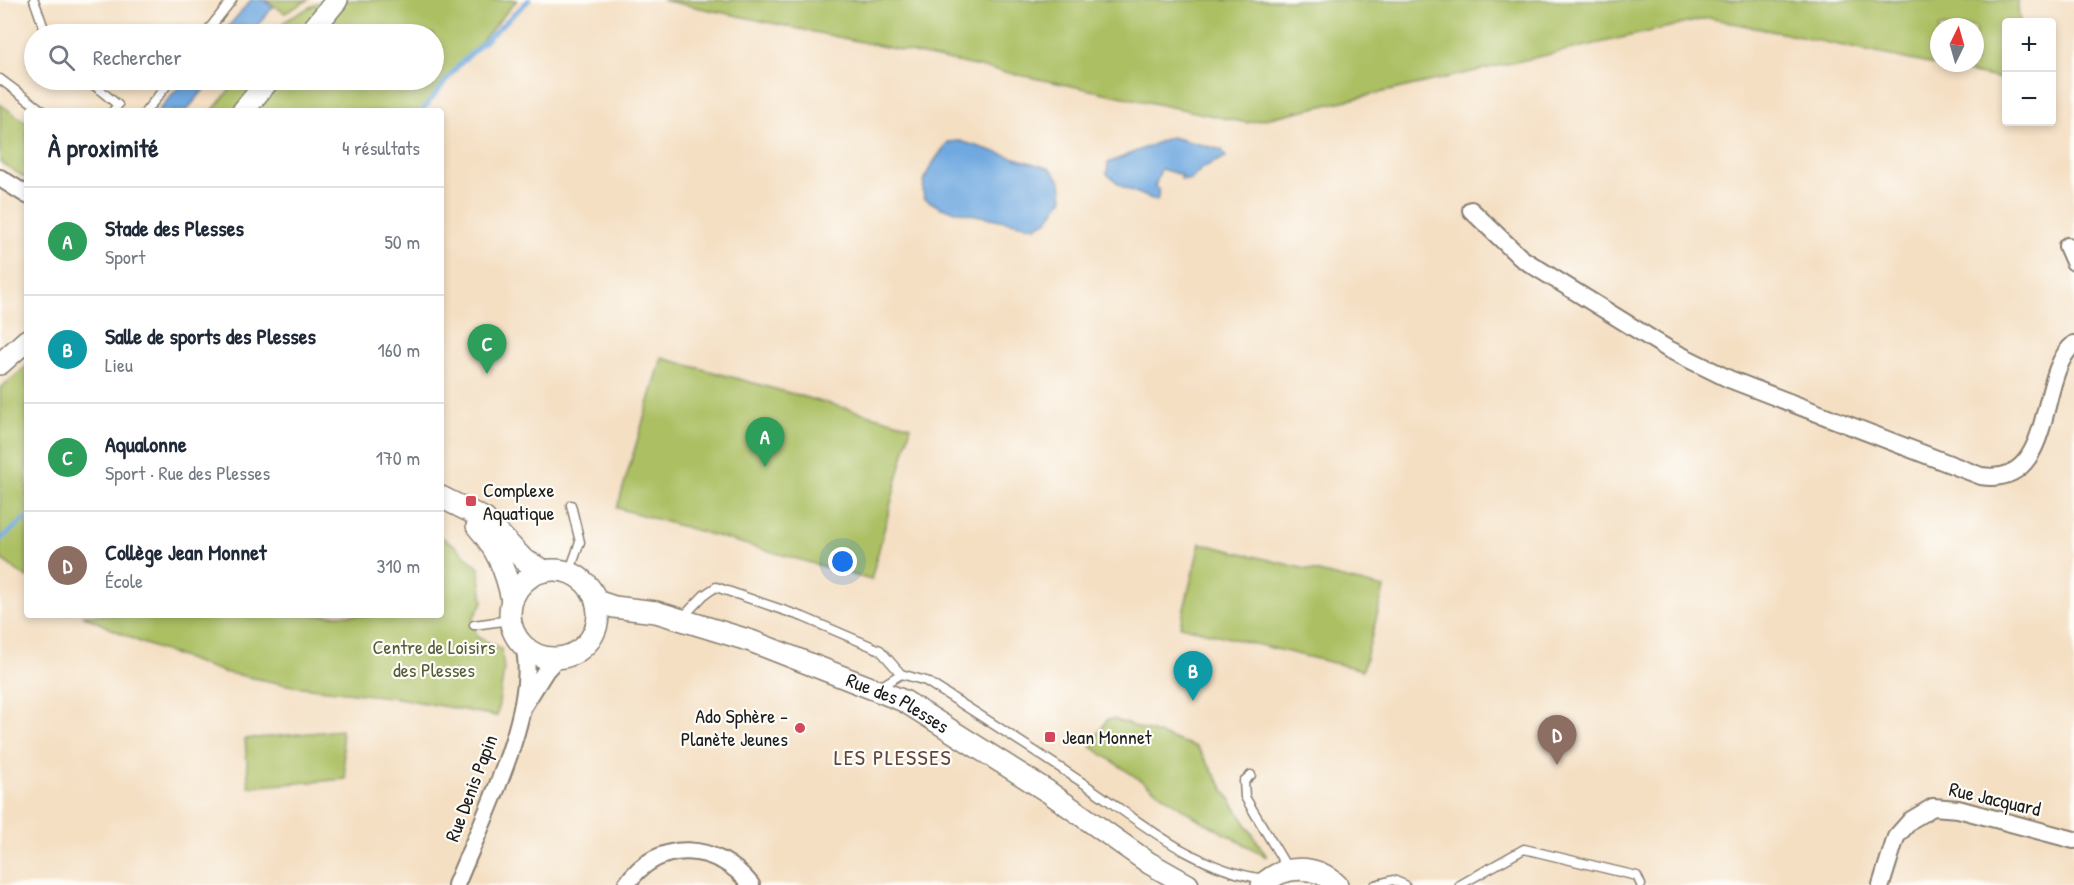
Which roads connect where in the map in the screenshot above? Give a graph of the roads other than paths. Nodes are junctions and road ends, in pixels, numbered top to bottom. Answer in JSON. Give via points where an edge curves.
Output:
{"nodes":[{"id":1,"x":34,"y":0,"type":"edge"},
{"id":2,"x":232,"y":0,"type":"edge"},
{"id":3,"x":337,"y":0,"type":"edge"},
{"id":4,"x":42,"y":24,"type":"edge"},
{"id":5,"x":213,"y":24,"type":"edge"},
{"id":6,"x":317,"y":24,"type":"edge"},
{"id":7,"x":0,"y":79,"type":"edge"},
{"id":8,"x":99,"y":90,"type":"edge"},
{"id":9,"x":163,"y":90,"type":"edge"},
{"id":10,"x":261,"y":90,"type":"edge"},
{"id":11,"x":39,"y":108,"type":"edge"},
{"id":12,"x":116,"y":108,"type":"edge"},
{"id":13,"x":148,"y":108,"type":"edge"},
{"id":14,"x":246,"y":108,"type":"edge"},
{"id":15,"x":0,"y":178,"type":"edge"},
{"id":16,"x":24,"y":193,"type":"edge"},
{"id":17,"x":1472,"y":210,"type":"dead end"},
{"id":18,"x":2067,"y":246,"type":"dead end"},
{"id":19,"x":2074,"y":262,"type":"edge"},
{"id":20,"x":24,"y":343,"type":"edge"},
{"id":21,"x":2074,"y":344,"type":"edge"},
{"id":22,"x":0,"y":364,"type":"edge"},
{"id":23,"x":444,"y":499,"type":"edge"},
{"id":24,"x":571,"y":505,"type":"dead end"},
{"id":25,"x":466,"y":511,"type":"junction"},
{"id":26,"x":545,"y":571,"type":"junction"},
{"id":27,"x":569,"y":573,"type":"junction"},
{"id":28,"x":596,"y":601,"type":"junction"},
{"id":29,"x":511,"y":610,"type":"junction"},
{"id":30,"x":679,"y":621,"type":"junction"},
{"id":31,"x":474,"y":626,"type":"dead end"},
{"id":32,"x":595,"y":630,"type":"junction"},
{"id":33,"x":524,"y":646,"type":"junction"},
{"id":34,"x":557,"y":658,"type":"junction"},
{"id":35,"x":901,"y":674,"type":"junction"},
{"id":36,"x":876,"y":689,"type":"junction"},
{"id":37,"x":524,"y":706,"type":"junction"},
{"id":38,"x":1251,"y":775,"type":"dead end"},
{"id":39,"x":2074,"y":840,"type":"edge"},
{"id":40,"x":1288,"y":870,"type":"junction"},
{"id":41,"x":1265,"y":882,"type":"edge"},
{"id":42,"x":456,"y":885,"type":"edge"},
{"id":43,"x":627,"y":885,"type":"edge"},
{"id":44,"x":751,"y":885,"type":"edge"},
{"id":45,"x":1189,"y":885,"type":"edge"},
{"id":46,"x":1337,"y":885,"type":"edge"},
{"id":47,"x":1375,"y":885,"type":"edge"},
{"id":48,"x":1405,"y":885,"type":"edge"},
{"id":49,"x":1460,"y":885,"type":"edge"},
{"id":50,"x":1641,"y":885,"type":"edge"},
{"id":51,"x":1881,"y":885,"type":"edge"}],
"edges":[{"from":1,"to":4,"type":"lane"},
{"from":2,"to":5,"type":"lane"},
{"from":3,"to":6,"type":"street"},
{"from":7,"to":11,"type":"lane"},
{"from":8,"to":12,"type":"lane","via":[[118,105]]},
{"from":9,"to":13,"type":"lane"},
{"from":10,"to":14,"type":"street"},
{"from":15,"to":16,"type":"street"},
{"from":17,"to":21,"type":"street","via":[[1521,258],[1668,349],[1729,379],[1981,476],[2013,470],[2032,453],[2063,355]]},
{"from":18,"to":19,"type":"street"},
{"from":20,"to":22,"type":"street"},
{"from":23,"to":25,"type":"street"},
{"from":24,"to":27,"type":"lane","via":[[580,542]]},
{"from":25,"to":26,"type":"street","via":[[485,519],[524,560]]},
{"from":25,"to":29,"type":"street","via":[[499,556]]},
{"from":26,"to":27,"type":"street"},
{"from":26,"to":29,"type":"street","via":[[525,582]]},
{"from":27,"to":28,"type":"street","via":[[586,584]]},
{"from":28,"to":30,"type":"street","name":"Rue des Plesses","via":[[656,612]]},
{"from":28,"to":32,"type":"street"},
{"from":29,"to":31,"type":"lane"},
{"from":29,"to":33,"type":"street","via":[[515,634]]},
{"from":30,"to":32,"type":"street","name":"Rue des Plesses","via":[[626,621]]},
{"from":30,"to":35,"type":"lane","via":[[716,587],[803,617],[880,650]]},
{"from":30,"to":36,"type":"street","name":"Rue des Plesses","via":[[751,640]]},
{"from":32,"to":34,"type":"street","via":[[584,646]]},
{"from":33,"to":34,"type":"street"},
{"from":33,"to":37,"type":"street","name":"Rue Denis Papin"},
{"from":34,"to":37,"type":"street","name":"Rue Denis Papin"},
{"from":35,"to":36,"type":"lane"},
{"from":35,"to":41,"type":"lane","via":[[926,681],[1191,855]]},
{"from":36,"to":45,"type":"street","name":"Rue des Plesses","via":[[951,730],[1149,863]]},
{"from":37,"to":42,"type":"street","name":"Rue Denis Papin"},
{"from":38,"to":40,"type":"lane","via":[[1244,781],[1245,797]]},
{"from":39,"to":51,"type":"street","name":"Rue Jacquard","via":[[1958,809],[1933,807],[1911,820],[1896,837]]},
{"from":40,"to":41,"type":"street"},
{"from":40,"to":46,"type":"street","via":[[1311,870]]},
{"from":43,"to":44,"type":"street","via":[[646,865],[682,851],[723,859]]},
{"from":47,"to":48,"type":"lane","via":[[1394,880]]},
{"from":49,"to":50,"type":"lane","via":[[1524,849],[1637,876]]}]}
